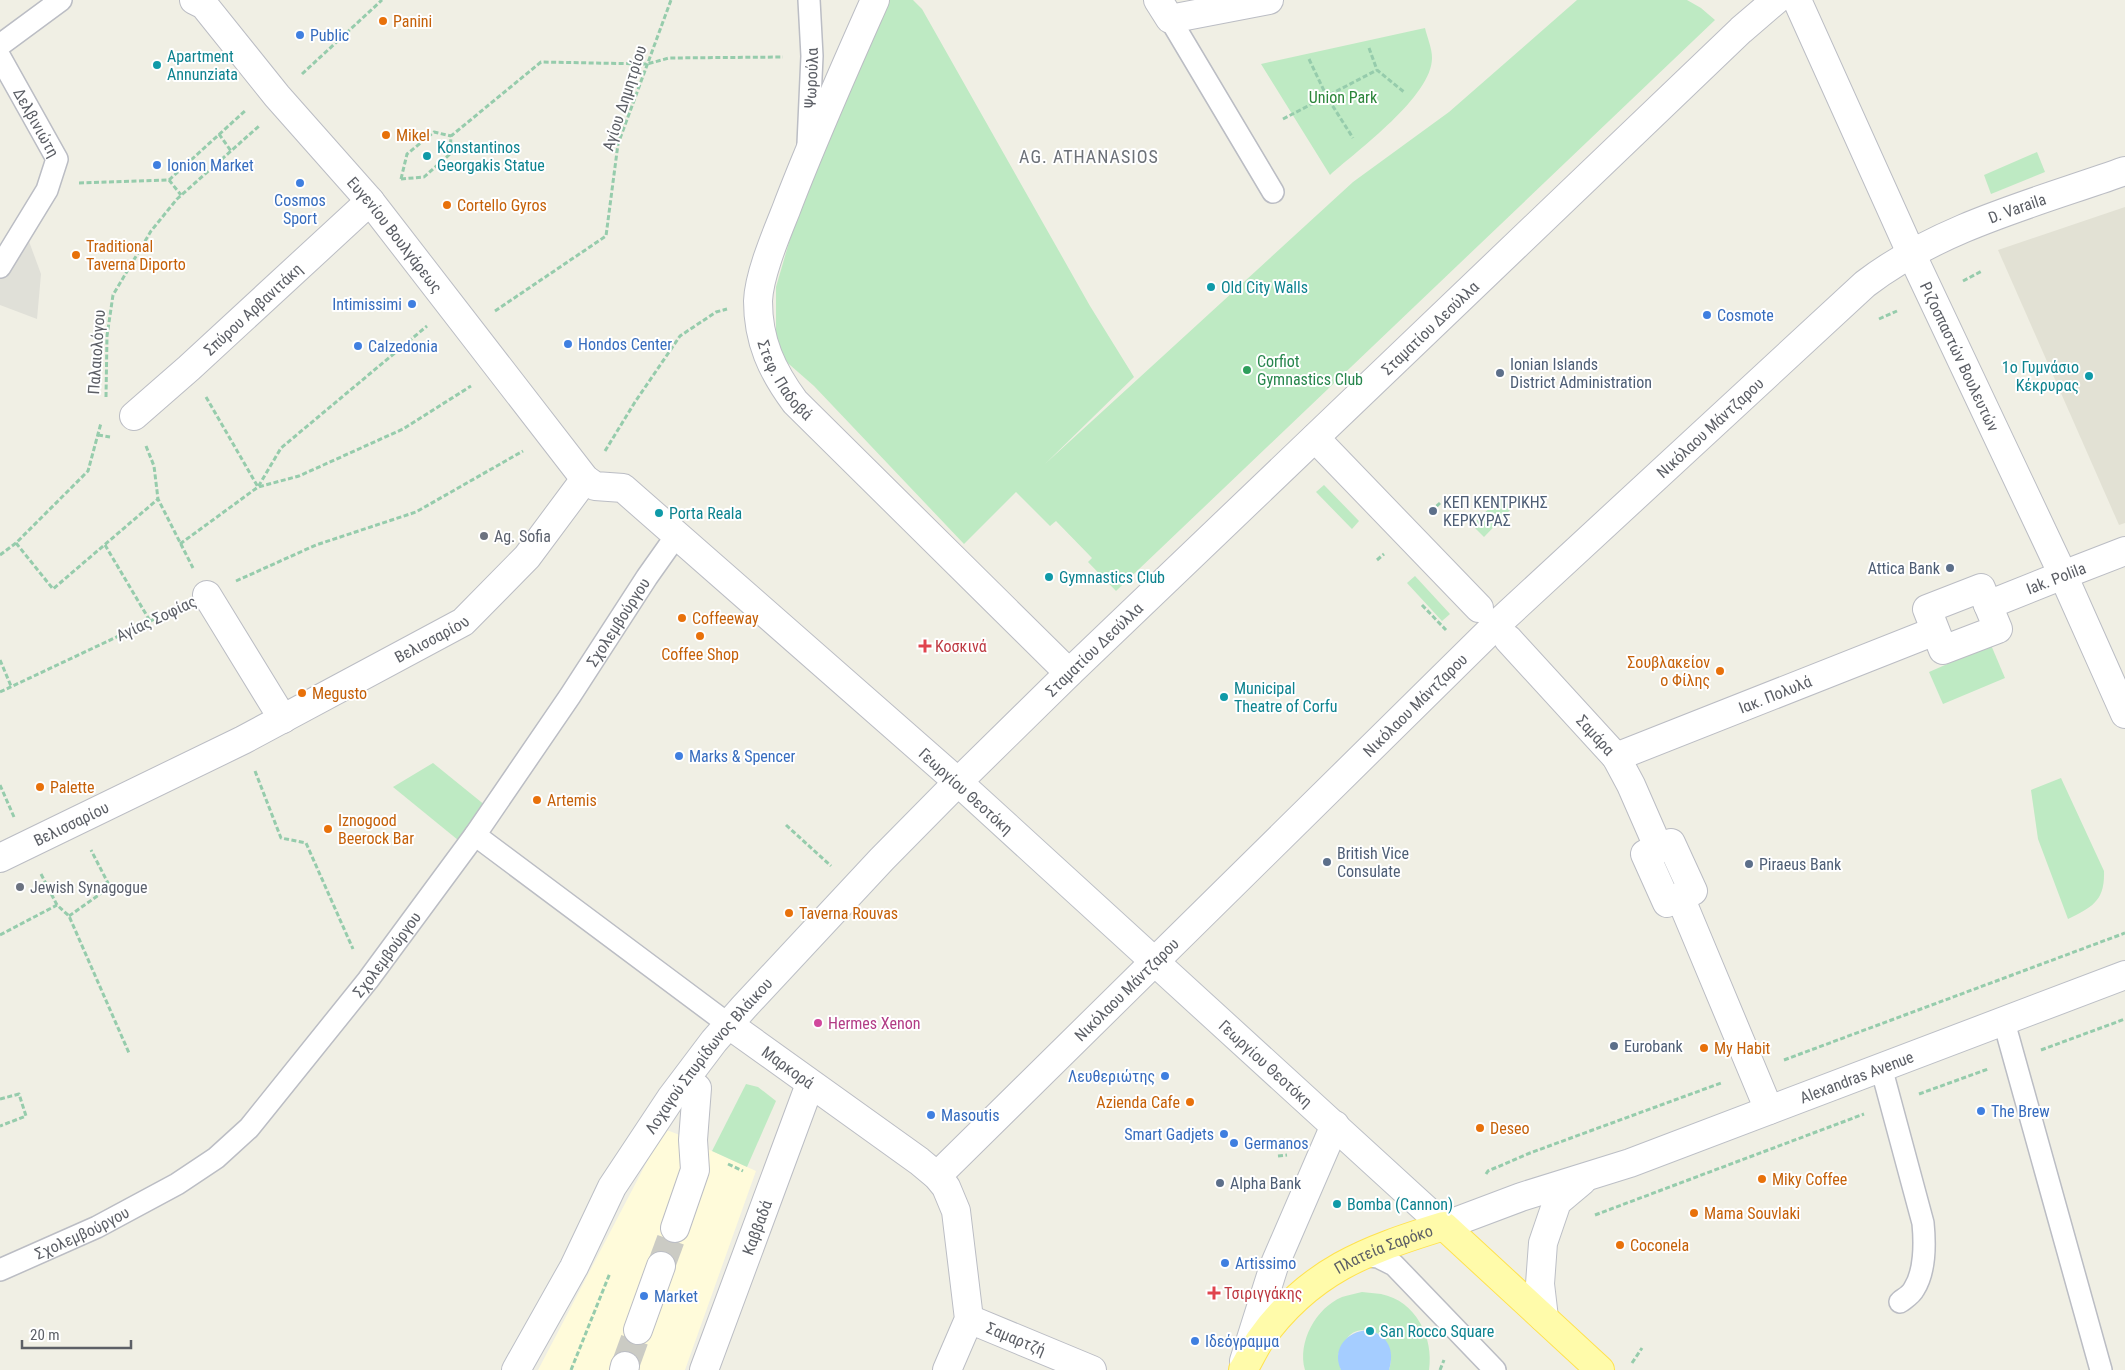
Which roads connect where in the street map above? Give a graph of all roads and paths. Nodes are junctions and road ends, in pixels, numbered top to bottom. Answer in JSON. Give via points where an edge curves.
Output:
{"nodes":[{"id":1,"x":62,"y":0,"type":"edge"},
{"id":2,"x":382,"y":0,"type":"edge"},
{"id":3,"x":671,"y":0,"type":"edge"},
{"id":4,"x":809,"y":0,"type":"edge"},
{"id":5,"x":875,"y":0,"type":"edge"},
{"id":6,"x":1269,"y":0,"type":"edge"},
{"id":7,"x":1776,"y":0,"type":"edge"},
{"id":8,"x":1797,"y":0,"type":"edge"},
{"id":9,"x":200,"y":2,"type":"edge"},
{"id":10,"x":1164,"y":10,"type":"edge"},
{"id":11,"x":0,"y":45,"type":"edge"},
{"id":12,"x":1369,"y":48,"type":"dead end"},
{"id":13,"x":812,"y":56,"type":"junction"},
{"id":14,"x":0,"y":57,"type":"edge"},
{"id":15,"x":1309,"y":59,"type":"dead end"},
{"id":16,"x":647,"y":64,"type":"junction"},
{"id":17,"x":1377,"y":70,"type":"junction"},
{"id":18,"x":304,"y":72,"type":"dead end"},
{"id":19,"x":1404,"y":92,"type":"dead end"},
{"id":20,"x":1327,"y":97,"type":"junction"},
{"id":21,"x":251,"y":104,"type":"dead end"},
{"id":22,"x":1283,"y":119,"type":"dead end"},
{"id":23,"x":265,"y":120,"type":"dead end"},
{"id":24,"x":219,"y":134,"type":"junction"},
{"id":25,"x":451,"y":136,"type":"junction"},
{"id":26,"x":1353,"y":138,"type":"dead end"},
{"id":27,"x":231,"y":151,"type":"junction"},
{"id":28,"x":807,"y":155,"type":"junction"},
{"id":29,"x":2125,"y":172,"type":"edge"},
{"id":30,"x":169,"y":180,"type":"junction"},
{"id":31,"x":78,"y":184,"type":"dead end"},
{"id":32,"x":1273,"y":192,"type":"dead end"},
{"id":33,"x":181,"y":195,"type":"junction"},
{"id":34,"x":370,"y":201,"type":"junction"},
{"id":35,"x":1911,"y":253,"type":"junction"},
{"id":36,"x":0,"y":267,"type":"edge"},
{"id":37,"x":1982,"y":272,"type":"dead end"},
{"id":38,"x":1963,"y":281,"type":"dead end"},
{"id":39,"x":515,"y":297,"type":"dead end"},
{"id":40,"x":758,"y":299,"type":"junction"},
{"id":41,"x":1897,"y":311,"type":"dead end"},
{"id":42,"x":1879,"y":320,"type":"dead end"},
{"id":43,"x":421,"y":331,"type":"dead end"},
{"id":44,"x":189,"y":368,"type":"junction"},
{"id":45,"x":476,"y":383,"type":"dead end"},
{"id":46,"x":105,"y":400,"type":"dead end"},
{"id":47,"x":134,"y":416,"type":"joint"},
{"id":48,"x":102,"y":417,"type":"dead end"},
{"id":49,"x":1315,"y":438,"type":"junction"},
{"id":50,"x":521,"y":452,"type":"dead end"},
{"id":51,"x":585,"y":479,"type":"junction"},
{"id":52,"x":258,"y":487,"type":"junction"},
{"id":53,"x":158,"y":499,"type":"junction"},
{"id":54,"x":1440,"y":503,"type":"dead end"},
{"id":55,"x":1430,"y":512,"type":"dead end"},
{"id":56,"x":676,"y":536,"type":"junction"},
{"id":57,"x":16,"y":543,"type":"junction"},
{"id":58,"x":180,"y":544,"type":"junction"},
{"id":59,"x":105,"y":545,"type":"junction"},
{"id":60,"x":2125,"y":551,"type":"edge"},
{"id":61,"x":0,"y":555,"type":"edge"},
{"id":62,"x":2063,"y":575,"type":"junction"},
{"id":63,"x":207,"y":594,"type":"junction"},
{"id":64,"x":1422,"y":605,"type":"dead end"},
{"id":65,"x":1478,"y":608,"type":"dead end"},
{"id":66,"x":150,"y":621,"type":"junction"},
{"id":67,"x":1935,"y":631,"type":"joint"},
{"id":68,"x":1449,"y":632,"type":"dead end"},
{"id":69,"x":1508,"y":639,"type":"dead end"},
{"id":70,"x":0,"y":660,"type":"edge"},
{"id":71,"x":1069,"y":673,"type":"junction"},
{"id":72,"x":11,"y":686,"type":"junction"},
{"id":73,"x":0,"y":692,"type":"edge"},
{"id":74,"x":2125,"y":714,"type":"edge"},
{"id":75,"x":283,"y":719,"type":"junction"},
{"id":76,"x":243,"y":740,"type":"junction"},
{"id":77,"x":1616,"y":757,"type":"junction"},
{"id":78,"x":958,"y":782,"type":"junction"},
{"id":79,"x":76,"y":820,"type":"junction"},
{"id":80,"x":786,"y":825,"type":"dead end"},
{"id":81,"x":475,"y":835,"type":"junction"},
{"id":82,"x":26,"y":844,"type":"junction"},
{"id":83,"x":0,"y":858,"type":"edge"},
{"id":84,"x":837,"y":871,"type":"dead end"},
{"id":85,"x":57,"y":906,"type":"junction"},
{"id":86,"x":69,"y":916,"type":"junction"},
{"id":87,"x":2125,"y":933,"type":"edge"},
{"id":88,"x":0,"y":935,"type":"edge"},
{"id":89,"x":356,"y":954,"type":"dead end"},
{"id":90,"x":1155,"y":961,"type":"junction"},
{"id":91,"x":2125,"y":975,"type":"edge"},
{"id":92,"x":2125,"y":1019,"type":"edge"},
{"id":93,"x":2004,"y":1022,"type":"junction"},
{"id":94,"x":728,"y":1024,"type":"junction"},
{"id":95,"x":130,"y":1053,"type":"dead end"},
{"id":96,"x":2014,"y":1060,"type":"junction"},
{"id":97,"x":1881,"y":1067,"type":"junction"},
{"id":98,"x":1753,"y":1071,"type":"junction"},
{"id":99,"x":810,"y":1084,"type":"junction"},
{"id":100,"x":697,"y":1088,"type":"dead end"},
{"id":101,"x":0,"y":1099,"type":"edge"},
{"id":102,"x":1891,"y":1104,"type":"junction"},
{"id":103,"x":1769,"y":1110,"type":"junction"},
{"id":104,"x":1335,"y":1125,"type":"junction"},
{"id":105,"x":0,"y":1126,"type":"edge"},
{"id":106,"x":1288,"y":1154,"type":"dead end"},
{"id":107,"x":1278,"y":1156,"type":"dead end"},
{"id":108,"x":937,"y":1176,"type":"junction"},
{"id":109,"x":1587,"y":1177,"type":"junction"},
{"id":110,"x":1482,"y":1180,"type":"dead end"},
{"id":111,"x":1588,"y":1217,"type":"dead end"},
{"id":112,"x":1444,"y":1226,"type":"junction"},
{"id":113,"x":675,"y":1228,"type":"tunnel mouth"},
{"id":114,"x":1361,"y":1255,"type":"junction"},
{"id":115,"x":660,"y":1266,"type":"tunnel mouth"},
{"id":116,"x":0,"y":1270,"type":"edge"},
{"id":117,"x":1900,"y":1302,"type":"dead end"},
{"id":118,"x":1544,"y":1318,"type":"junction"},
{"id":119,"x":968,"y":1319,"type":"junction"},
{"id":120,"x":638,"y":1330,"type":"tunnel mouth"},
{"id":121,"x":1642,"y":1348,"type":"dead end"},
{"id":122,"x":1632,"y":1363,"type":"dead end"},
{"id":123,"x":1585,"y":1364,"type":"edge"},
{"id":124,"x":516,"y":1370,"type":"edge"},
{"id":125,"x":704,"y":1370,"type":"edge"},
{"id":126,"x":947,"y":1370,"type":"edge"},
{"id":127,"x":1092,"y":1370,"type":"edge"},
{"id":128,"x":1242,"y":1370,"type":"edge"},
{"id":129,"x":1495,"y":1370,"type":"edge"},
{"id":130,"x":2101,"y":1370,"type":"edge"}],
"edges":[{"from":1,"to":11,"type":"lane"},
{"from":2,"to":18,"type":"path"},
{"from":3,"to":16,"type":"path","name":"Αγίου Δημητρίου"},
{"from":4,"to":13,"type":"lane","name":"Ψωρούλα"},
{"from":5,"to":28,"type":"street","name":"Στεφ. Παδοβά"},
{"from":6,"to":10,"type":"street"},
{"from":7,"to":49,"type":"street","name":"Σταματίου Δεσύλλα","via":[[1752,19]]},
{"from":8,"to":35,"type":"street","name":"Ριζοσπαστών Βουλευτών"},
{"from":9,"to":34,"type":"street","name":"Ευγενίου Βουλγάρεως","via":[[276,96]]},
{"from":10,"to":32,"type":"lane"},
{"from":12,"to":17,"type":"path"},
{"from":13,"to":16,"type":"path","via":[[669,58]]},
{"from":13,"to":28,"type":"lane","name":"Ψωρούλα"},
{"from":14,"to":36,"type":"lane","name":"Δελβινιώτη","via":[[56,159],[47,190]]},
{"from":15,"to":20,"type":"path"},
{"from":16,"to":25,"type":"path","via":[[541,62]]},
{"from":16,"to":39,"type":"path","name":"Αγίου Δημητρίου","via":[[618,144],[606,236]]},
{"from":17,"to":19,"type":"path"},
{"from":17,"to":20,"type":"path"},
{"from":20,"to":22,"type":"path"},
{"from":20,"to":26,"type":"path"},
{"from":21,"to":24,"type":"path"},
{"from":23,"to":27,"type":"path","name":"Παλαιολόγου"},
{"from":24,"to":27,"type":"path"},
{"from":24,"to":30,"type":"path"},
{"from":25,"to":25,"type":"path","via":[[434,132],[407,154],[401,179],[424,177],[450,154]]},
{"from":27,"to":33,"type":"path","name":"Παλαιολόγου"},
{"from":28,"to":40,"type":"street","name":"Στεφ. Παδοβά","via":[[769,253]]},
{"from":29,"to":35,"type":"street","name":"D. Varaila","via":[[1976,224]]},
{"from":30,"to":31,"type":"path"},
{"from":30,"to":33,"type":"path"},
{"from":33,"to":46,"type":"path","name":"Παλαιολόγου","via":[[151,231],[113,295],[107,336]]},
{"from":34,"to":44,"type":"street","name":"Σπύρου Αρβανιτάκη"},
{"from":34,"to":51,"type":"street","name":"Ευγενίου Βουλγάρεως"},
{"from":35,"to":62,"type":"street","name":"Ριζοσπαστών Βουλευτών"},
{"from":35,"to":90,"type":"street","name":"Νικόλαου Μάντζαρου","via":[[1865,284],[1495,626]]},
{"from":37,"to":38,"type":"path"},
{"from":40,"to":51,"type":"path","via":[[716,312],[680,336]]},
{"from":40,"to":71,"type":"street","name":"Στεφ. Παδοβά","via":[[760,334],[768,360],[795,402]]},
{"from":41,"to":42,"type":"path"},
{"from":43,"to":52,"type":"path","via":[[281,448]]},
{"from":44,"to":47,"type":"street","name":"Σπύρου Αρβανιτάκη"},
{"from":44,"to":52,"type":"path"},
{"from":45,"to":52,"type":"path","via":[[402,430],[299,476]]},
{"from":47,"to":53,"type":"path","via":[[154,466]]},
{"from":48,"to":57,"type":"path","name":"Παλαιολόγου","via":[[88,471]]},
{"from":49,"to":65,"type":"street"},
{"from":49,"to":71,"type":"street","name":"Σταματίου Δεσύλλα"},
{"from":50,"to":63,"type":"path","via":[[416,512],[316,545]]},
{"from":51,"to":56,"type":"street","name":"Γεωργίου Θεοτόκη","via":[[595,486],[622,488]]},
{"from":51,"to":75,"type":"street","name":"Βελισσαρίου","via":[[527,557],[463,622]]},
{"from":52,"to":58,"type":"path"},
{"from":53,"to":58,"type":"path"},
{"from":53,"to":59,"type":"path"},
{"from":54,"to":55,"type":"path"},
{"from":56,"to":78,"type":"street","name":"Γεωργίου Θεοτόκη"},
{"from":56,"to":81,"type":"lane","name":"Σχολεμβούργου"},
{"from":57,"to":59,"type":"path","via":[[53,589]]},
{"from":57,"to":61,"type":"path","name":"Παλαιολόγου"},
{"from":58,"to":63,"type":"path"},
{"from":59,"to":66,"type":"path"},
{"from":60,"to":62,"type":"street","name":"Iak. Polila"},
{"from":62,"to":67,"type":"street","name":"Iak. Polila","via":[[1988,605],[1981,588],[1927,609]]},
{"from":62,"to":74,"type":"street","name":"Ριζοσπαστών Βουλευτών"},
{"from":63,"to":66,"type":"path","name":"Αγίας Σοφίας"},
{"from":63,"to":75,"type":"street","name":"Αγίας Σοφίας"},
{"from":64,"to":68,"type":"path"},
{"from":66,"to":72,"type":"path","name":"Αγίας Σοφίας"},
{"from":67,"to":77,"type":"street","name":"Ιακ. Πολυλά"},
{"from":69,"to":77,"type":"street","name":"Σαμάρα"},
{"from":70,"to":72,"type":"path"},
{"from":71,"to":78,"type":"street","name":"Σταματίου Δεσύλλα"},
{"from":72,"to":73,"type":"path","name":"Αγίας Σοφίας"},
{"from":75,"to":76,"type":"street","name":"Βελισσαρίου"},
{"from":76,"to":79,"type":"street","name":"Βελισσαρίου"},
{"from":76,"to":89,"type":"path","via":[[281,838],[306,844]]},
{"from":77,"to":98,"type":"street","name":"Σαμάρα","via":[[1659,849],[1646,854],[1667,903],[1680,897]]},
{"from":78,"to":90,"type":"street","name":"Γεωργίου Θεοτόκη"},
{"from":78,"to":94,"type":"street","name":"Λοχαγού Σπυρίδωνος Βλάικου","via":[[809,935]]},
{"from":79,"to":82,"type":"street","name":"Βελισσαρίου"},
{"from":79,"to":86,"type":"path","via":[[110,887]]},
{"from":80,"to":84,"type":"path"},
{"from":81,"to":94,"type":"lane","name":"Μαρκορά"},
{"from":81,"to":116,"type":"lane","name":"Σχολεμβούργου","via":[[368,980],[231,1146],[198,1171],[143,1203]]},
{"from":82,"to":83,"type":"street","name":"Βελισσαρίου"},
{"from":82,"to":85,"type":"path"},
{"from":85,"to":86,"type":"path"},
{"from":85,"to":88,"type":"path"},
{"from":86,"to":95,"type":"path"},
{"from":87,"to":98,"type":"path"},
{"from":90,"to":104,"type":"street","name":"Γεωργίου Θεοτόκη"},
{"from":90,"to":108,"type":"street","name":"Νικόλαου Μάντζαρου"},
{"from":91,"to":93,"type":"street","name":"Alexandras Avenue"},
{"from":92,"to":96,"type":"path"},
{"from":93,"to":96,"type":"lane"},
{"from":93,"to":97,"type":"street","name":"Alexandras Avenue"},
{"from":94,"to":99,"type":"street","name":"Μαρκορά"},
{"from":94,"to":124,"type":"street","name":"Λοχαγού Σπυρίδωνος Βλάικου","via":[[671,1098],[612,1188],[574,1267]]},
{"from":96,"to":102,"type":"path"},
{"from":96,"to":130,"type":"lane"},
{"from":97,"to":102,"type":"lane"},
{"from":97,"to":103,"type":"street","name":"Alexandras Avenue"},
{"from":98,"to":103,"type":"street","name":"Σαμάρα"},
{"from":98,"to":110,"type":"path","via":[[1530,1154],[1488,1171]]},
{"from":99,"to":108,"type":"street","name":"Μαρκορά"},
{"from":99,"to":125,"type":"street","name":"Καββαδά"},
{"from":100,"to":113,"type":"street","via":[[693,1140],[695,1170]]},
{"from":101,"to":105,"type":"path","via":[[19,1094],[26,1116]]},
{"from":102,"to":111,"type":"path"},
{"from":102,"to":117,"type":"lane","via":[[1925,1241],[1916,1288]]},
{"from":103,"to":109,"type":"street","name":"Alexandras Avenue"},
{"from":104,"to":112,"type":"street","name":"Γεωργίου Θεοτόκη"},
{"from":104,"to":128,"type":"street","via":[[1274,1266]]},
{"from":106,"to":107,"type":"path"},
{"from":108,"to":119,"type":"street","name":"Μαρκορά","via":[[956,1211]]},
{"from":109,"to":112,"type":"street","name":"Alexandras Avenue"},
{"from":109,"to":118,"type":"street","name":"Alexandras Avenue","via":[[1558,1202],[1543,1243],[1540,1284]]},
{"from":112,"to":114,"type":"main road","name":"Πλατεία Σαρόκο"},
{"from":112,"to":118,"type":"main road","name":"Πλατεία Σαρόκο"},
{"from":114,"to":128,"type":"main road","name":"Πλατεία Σαρόκο","via":[[1304,1290],[1265,1334]]},
{"from":114,"to":129,"type":"lane","via":[[1378,1257],[1394,1265]]},
{"from":115,"to":120,"type":"street"},
{"from":118,"to":123,"type":"main road","name":"Πλατεία Σαρόκο"},
{"from":119,"to":126,"type":"street","name":"Μαρκορά"},
{"from":119,"to":127,"type":"street","name":"Σαμαρτζή"},
{"from":121,"to":122,"type":"path"}]}
